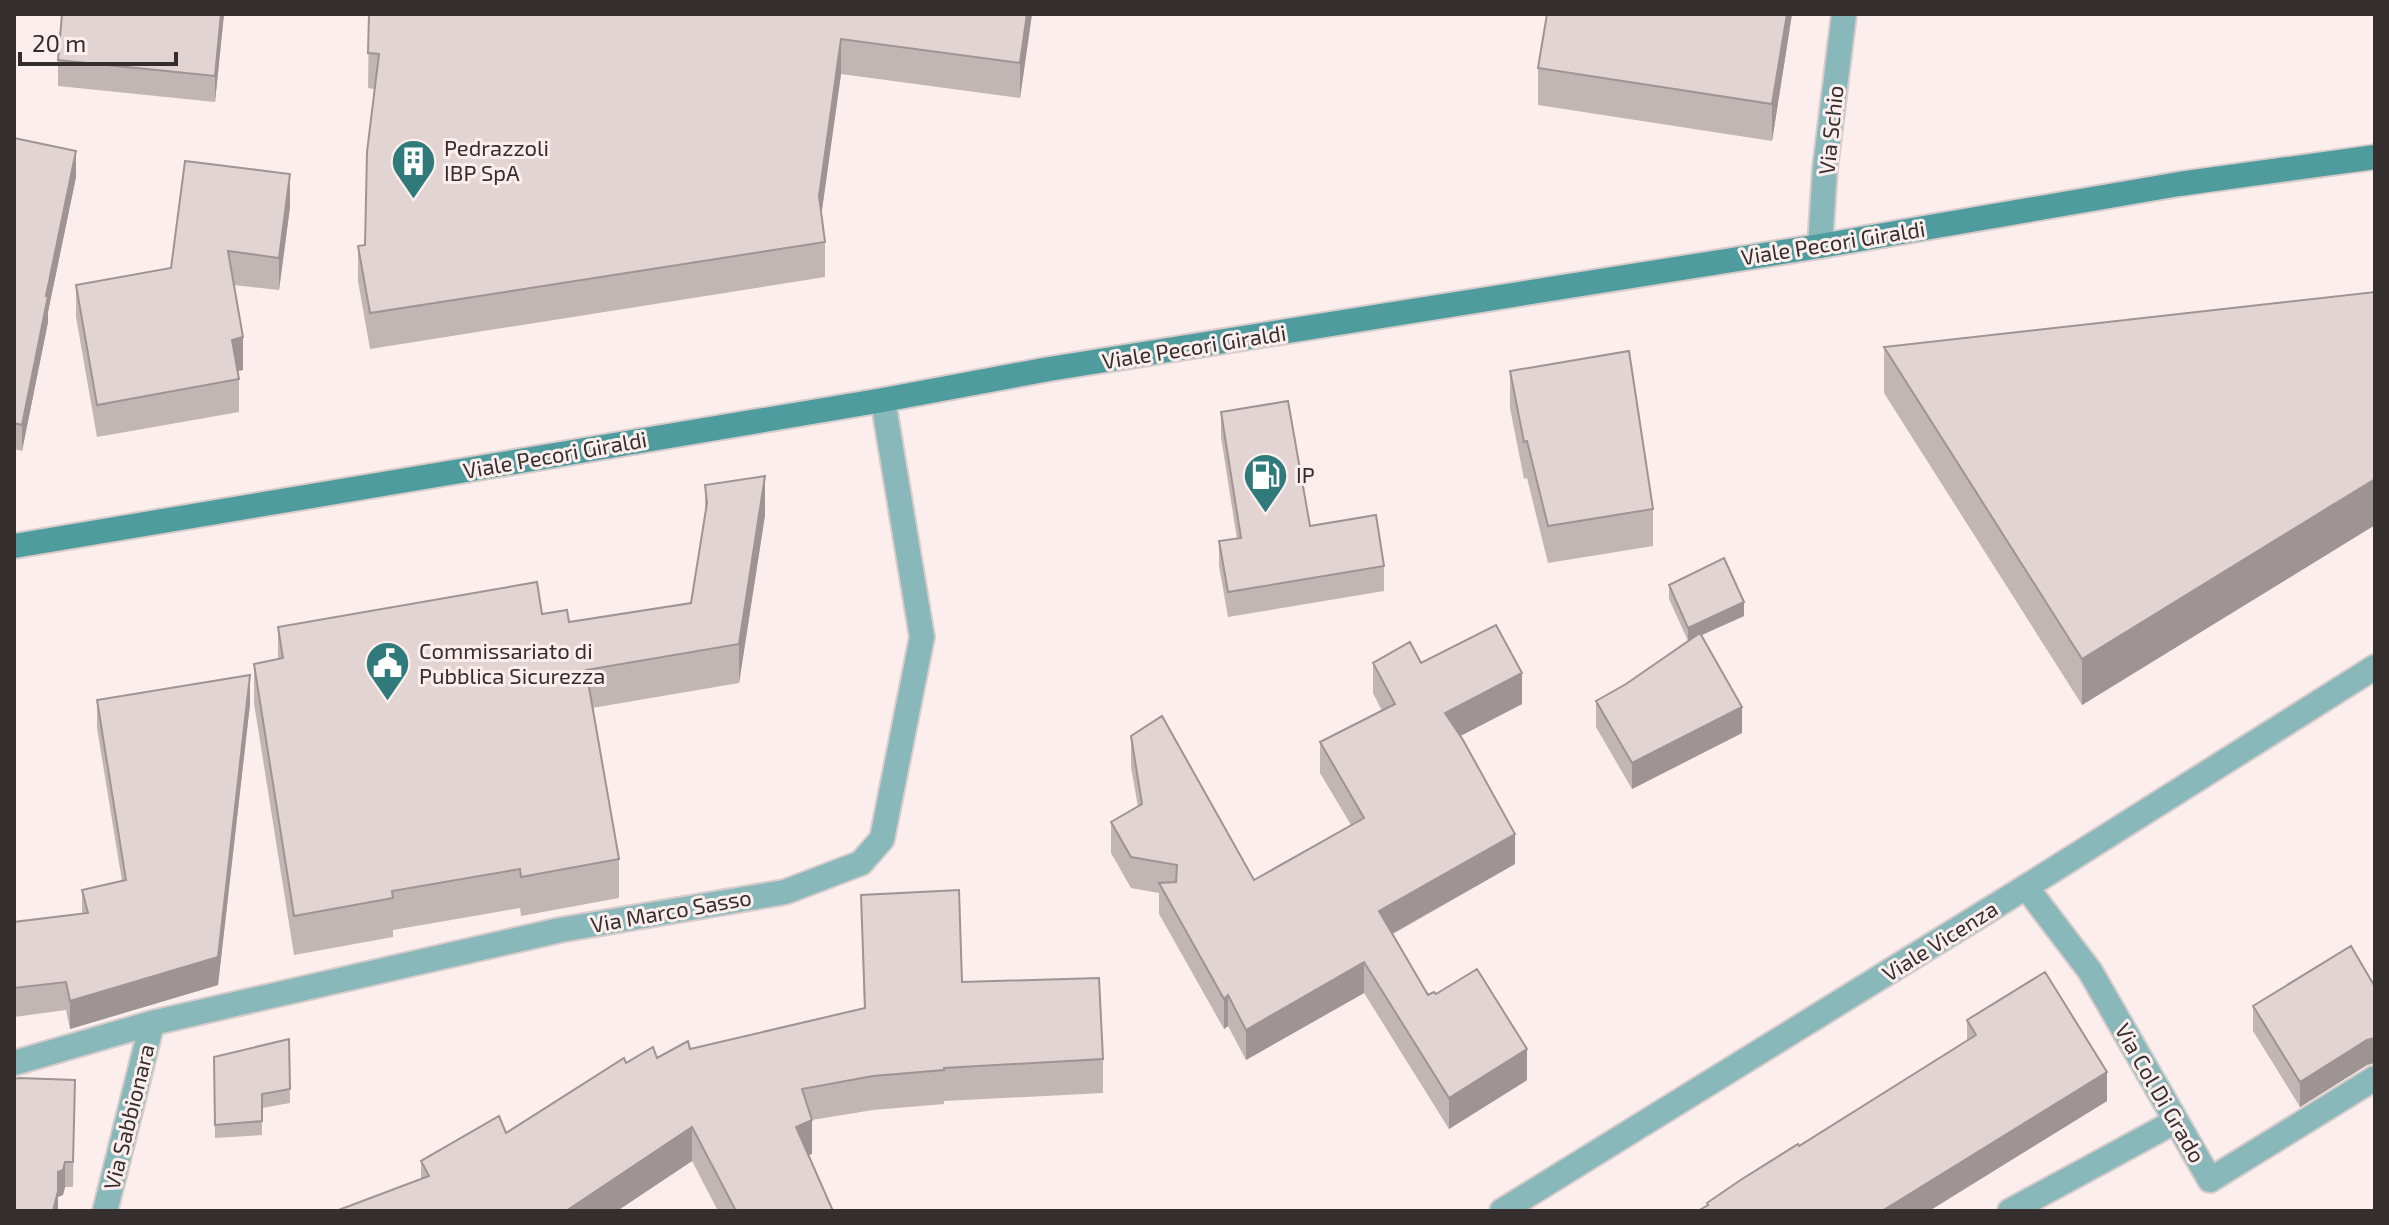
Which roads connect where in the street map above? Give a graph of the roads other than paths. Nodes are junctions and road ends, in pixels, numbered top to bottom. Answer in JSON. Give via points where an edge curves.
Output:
{"nodes":[{"id":1,"x":1844,"y":14,"type":"edge"},
{"id":2,"x":2375,"y":157,"type":"edge"},
{"id":3,"x":1820,"y":246,"type":"junction"},
{"id":4,"x":883,"y":400,"type":"junction"},
{"id":5,"x":14,"y":546,"type":"edge"},
{"id":6,"x":2375,"y":667,"type":"edge"},
{"id":7,"x":2026,"y":887,"type":"junction"},
{"id":8,"x":152,"y":1023,"type":"junction"},
{"id":9,"x":14,"y":1063,"type":"edge"},
{"id":10,"x":2375,"y":1078,"type":"edge"},
{"id":11,"x":2176,"y":1121,"type":"junction"},
{"id":12,"x":105,"y":1211,"type":"edge"},
{"id":13,"x":1502,"y":1211,"type":"edge"},
{"id":14,"x":2010,"y":1211,"type":"edge"}],
"edges":[{"from":1,"to":3,"type":"street","name":"Via Schio"},
{"from":2,"to":3,"type":"main road","name":"Viale Pecori Giraldi","via":[[2179,184]]},
{"from":3,"to":4,"type":"main road","name":"Viale Pecori Giraldi"},
{"from":4,"to":5,"type":"main road","name":"Viale Pecori Giraldi"},
{"from":4,"to":8,"type":"street","name":"Via Marco Sasso","via":[[922,637],[882,839],[861,863],[785,892],[560,930]]},
{"from":6,"to":7,"type":"street","name":"Viale Vicenza"},
{"from":7,"to":11,"type":"street","name":"Via Col Di Grado","via":[[2090,971]]},
{"from":7,"to":13,"type":"street","name":"Viale Vicenza"},
{"from":8,"to":9,"type":"street","name":"Via Marco Sasso"},
{"from":8,"to":12,"type":"street","name":"Via Sabbionara"},
{"from":10,"to":11,"type":"street","name":"Via Col Di Grado","via":[[2210,1180]]},
{"from":11,"to":14,"type":"street"}]}
